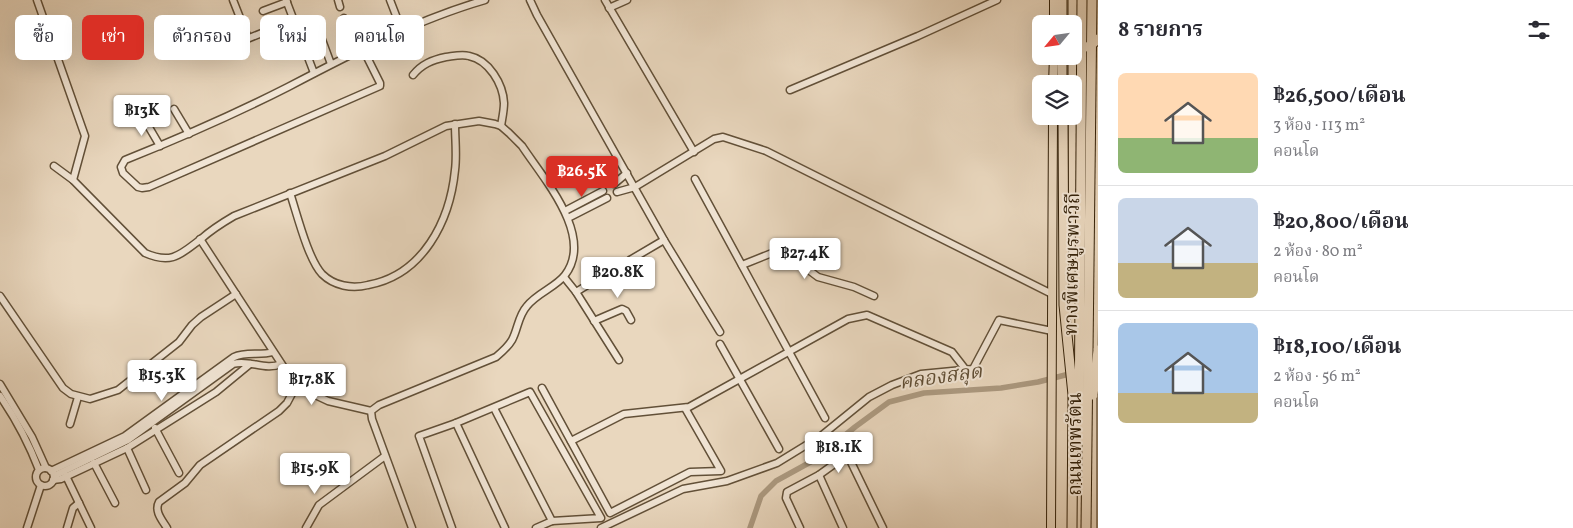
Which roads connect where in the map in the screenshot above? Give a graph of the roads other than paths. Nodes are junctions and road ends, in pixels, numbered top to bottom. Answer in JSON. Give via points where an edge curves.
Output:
{"nodes":[{"id":1,"x":37,"y":0,"type":"edge"},
{"id":2,"x":233,"y":0,"type":"edge"},
{"id":3,"x":390,"y":0,"type":"edge"},
{"id":4,"x":485,"y":0,"type":"edge"},
{"id":5,"x":530,"y":0,"type":"edge"},
{"id":6,"x":605,"y":0,"type":"edge"},
{"id":7,"x":627,"y":0,"type":"edge"},
{"id":8,"x":997,"y":0,"type":"edge"},
{"id":9,"x":1054,"y":0,"type":"edge"},
{"id":10,"x":1062,"y":0,"type":"edge"},
{"id":11,"x":1073,"y":0,"type":"edge"},
{"id":12,"x":1082,"y":0,"type":"edge"},
{"id":13,"x":1092,"y":0,"type":"edge"},
{"id":14,"x":1097,"y":0,"type":"edge"},
{"id":15,"x":286,"y":1,"type":"edge"},
{"id":16,"x":466,"y":3,"type":"edge"},
{"id":17,"x":609,"y":8,"type":"junction"},
{"id":18,"x":263,"y":12,"type":"dead end"},
{"id":19,"x":239,"y":15,"type":"edge"},
{"id":20,"x":292,"y":15,"type":"edge"},
{"id":21,"x":396,"y":15,"type":"edge"},
{"id":22,"x":1054,"y":15,"type":"edge"},
{"id":23,"x":1062,"y":15,"type":"edge"},
{"id":24,"x":1073,"y":15,"type":"edge"},
{"id":25,"x":424,"y":21,"type":"edge"},
{"id":26,"x":1098,"y":39,"type":"edge"},
{"id":27,"x":1082,"y":47,"type":"edge"},
{"id":28,"x":326,"y":51,"type":"edge"},
{"id":29,"x":309,"y":60,"type":"edge"},
{"id":30,"x":339,"y":60,"type":"edge"},
{"id":31,"x":366,"y":60,"type":"edge"},
{"id":32,"x":331,"y":64,"type":"junction"},
{"id":33,"x":314,"y":72,"type":"junction"},
{"id":34,"x":413,"y":75,"type":"dead end"},
{"id":35,"x":790,"y":90,"type":"dead end"},
{"id":36,"x":174,"y":109,"type":"dead end"},
{"id":37,"x":143,"y":117,"type":"dead end"},
{"id":38,"x":455,"y":124,"type":"junction"},
{"id":39,"x":1053,"y":125,"type":"edge"},
{"id":40,"x":1063,"y":125,"type":"edge"},
{"id":41,"x":1073,"y":125,"type":"edge"},
{"id":42,"x":501,"y":126,"type":"junction"},
{"id":43,"x":189,"y":134,"type":"junction"},
{"id":44,"x":160,"y":146,"type":"junction"},
{"id":45,"x":694,"y":152,"type":"junction"},
{"id":46,"x":54,"y":166,"type":"dead end"},
{"id":47,"x":627,"y":173,"type":"junction"},
{"id":48,"x":695,"y":179,"type":"dead end"},
{"id":49,"x":73,"y":180,"type":"junction"},
{"id":50,"x":614,"y":184,"type":"dead end"},
{"id":51,"x":635,"y":187,"type":"junction"},
{"id":52,"x":603,"y":191,"type":"dead end"},
{"id":53,"x":617,"y":192,"type":"dead end"},
{"id":54,"x":290,"y":193,"type":"junction"},
{"id":55,"x":607,"y":198,"type":"dead end"},
{"id":56,"x":565,"y":211,"type":"junction"},
{"id":57,"x":568,"y":218,"type":"junction"},
{"id":58,"x":200,"y":239,"type":"junction"},
{"id":59,"x":664,"y":240,"type":"junction"},
{"id":60,"x":630,"y":260,"type":"dead end"},
{"id":61,"x":742,"y":265,"type":"junction"},
{"id":62,"x":612,"y":270,"type":"dead end"},
{"id":63,"x":564,"y":277,"type":"junction"},
{"id":64,"x":576,"y":292,"type":"junction"},
{"id":65,"x":236,"y":294,"type":"junction"},
{"id":66,"x":1052,"y":294,"type":"junction"},
{"id":67,"x":0,"y":296,"type":"edge"},
{"id":68,"x":874,"y":296,"type":"dead end"},
{"id":69,"x":631,"y":320,"type":"dead end"},
{"id":70,"x":594,"y":321,"type":"junction"},
{"id":71,"x":1052,"y":331,"type":"junction"},
{"id":72,"x":720,"y":332,"type":"dead end"},
{"id":73,"x":720,"y":344,"type":"dead end"},
{"id":74,"x":1098,"y":350,"type":"edge"},
{"id":75,"x":273,"y":352,"type":"junction"},
{"id":76,"x":789,"y":352,"type":"junction"},
{"id":77,"x":618,"y":360,"type":"dead end"},
{"id":78,"x":250,"y":364,"type":"junction"},
{"id":79,"x":280,"y":364,"type":"junction"},
{"id":80,"x":966,"y":370,"type":"junction"},
{"id":81,"x":740,"y":379,"type":"junction"},
{"id":82,"x":0,"y":384,"type":"edge"},
{"id":83,"x":296,"y":386,"type":"junction"},
{"id":84,"x":542,"y":388,"type":"dead end"},
{"id":85,"x":194,"y":392,"type":"junction"},
{"id":86,"x":0,"y":396,"type":"edge"},
{"id":87,"x":78,"y":397,"type":"junction"},
{"id":88,"x":200,"y":402,"type":"junction"},
{"id":89,"x":494,"y":408,"type":"junction"},
{"id":90,"x":685,"y":408,"type":"junction"},
{"id":91,"x":372,"y":411,"type":"junction"},
{"id":92,"x":825,"y":418,"type":"dead end"},
{"id":93,"x":151,"y":420,"type":"junction"},
{"id":94,"x":456,"y":422,"type":"junction"},
{"id":95,"x":70,"y":424,"type":"dead end"},
{"id":96,"x":156,"y":430,"type":"junction"},
{"id":97,"x":571,"y":441,"type":"junction"},
{"id":98,"x":1083,"y":443,"type":"junction"},
{"id":99,"x":126,"y":448,"type":"junction"},
{"id":100,"x":779,"y":449,"type":"dead end"},
{"id":101,"x":385,"y":456,"type":"junction"},
{"id":102,"x":90,"y":460,"type":"junction"},
{"id":103,"x":179,"y":472,"type":"dead end"},
{"id":104,"x":49,"y":473,"type":"junction"},
{"id":105,"x":819,"y":475,"type":"junction"},
{"id":106,"x":66,"y":476,"type":"junction"},
{"id":107,"x":41,"y":485,"type":"junction"},
{"id":108,"x":146,"y":490,"type":"dead end"},
{"id":109,"x":115,"y":503,"type":"dead end"},
{"id":110,"x":79,"y":504,"type":"junction"},
{"id":111,"x":552,"y":521,"type":"junction"},
{"id":112,"x":26,"y":528,"type":"edge"},
{"id":113,"x":67,"y":528,"type":"edge"},
{"id":114,"x":91,"y":528,"type":"edge"},
{"id":115,"x":167,"y":528,"type":"edge"},
{"id":116,"x":306,"y":528,"type":"edge"},
{"id":117,"x":412,"y":528,"type":"edge"},
{"id":118,"x":452,"y":528,"type":"edge"},
{"id":119,"x":505,"y":528,"type":"edge"},
{"id":120,"x":536,"y":528,"type":"edge"},
{"id":121,"x":601,"y":528,"type":"edge"},
{"id":122,"x":800,"y":528,"type":"edge"},
{"id":123,"x":843,"y":528,"type":"edge"},
{"id":124,"x":883,"y":528,"type":"edge"},
{"id":125,"x":1051,"y":528,"type":"edge"},
{"id":126,"x":1072,"y":528,"type":"edge"},
{"id":127,"x":1077,"y":528,"type":"edge"},
{"id":128,"x":1086,"y":528,"type":"edge"},
{"id":129,"x":1092,"y":528,"type":"edge"}],
"edges":[{"from":1,"to":49,"type":"street","via":[[85,136]]},
{"from":2,"to":19,"type":"street"},
{"from":3,"to":21,"type":"street"},
{"from":4,"to":16,"type":"street"},
{"from":5,"to":47,"type":"street"},
{"from":6,"to":17,"type":"street"},
{"from":7,"to":17,"type":"street"},
{"from":8,"to":35,"type":"street"},
{"from":9,"to":22,"type":"main road"},
{"from":10,"to":23,"type":"highway"},
{"from":11,"to":24,"type":"highway"},
{"from":12,"to":98,"type":"highway","name":"ทางพิเศษบูรพาวิถี","bridge":true},
{"from":13,"to":98,"type":"highway","name":"ทางพิเศษบูรพาวิถี","bridge":true},
{"from":14,"to":129,"type":"highway","name":"ถนนเทพรัตน"},
{"from":15,"to":18,"type":"street"},
{"from":15,"to":20,"type":"street"},
{"from":16,"to":25,"type":"street"},
{"from":17,"to":45,"type":"street"},
{"from":26,"to":27,"type":"highway","bridge":true,"via":[[1089,47]]},
{"from":28,"to":32,"type":"street"},
{"from":29,"to":33,"type":"street"},
{"from":30,"to":32,"type":"street"},
{"from":31,"to":44,"type":"street","via":[[380,86],[149,187],[138,187],[121,171],[121,164]]},
{"from":32,"to":33,"type":"street"},
{"from":33,"to":43,"type":"street"},
{"from":34,"to":42,"type":"street","via":[[421,66],[442,58],[463,55],[481,60],[500,85],[504,105]]},
{"from":36,"to":43,"type":"street"},
{"from":37,"to":44,"type":"street"},
{"from":38,"to":42,"type":"street","via":[[479,121]]},
{"from":38,"to":54,"type":"street","via":[[385,156]]},
{"from":38,"to":54,"type":"street","via":[[455,169],[451,194],[436,235],[418,258],[384,282],[348,287],[324,276],[311,254]]},
{"from":39,"to":66,"type":"main road","name":"ถนนเทพรัตน"},
{"from":40,"to":98,"type":"highway","bridge":true,"via":[[1064,306]]},
{"from":41,"to":126,"type":"highway","name":"ถนนเทพรัตน"},
{"from":42,"to":56,"type":"street","via":[[522,146]]},
{"from":43,"to":44,"type":"street"},
{"from":45,"to":51,"type":"street"},
{"from":45,"to":66,"type":"street","via":[[723,137],[766,151]]},
{"from":46,"to":49,"type":"street"},
{"from":47,"to":50,"type":"street"},
{"from":47,"to":51,"type":"street"},
{"from":48,"to":61,"type":"street"},
{"from":49,"to":58,"type":"street","via":[[145,253],[156,258],[173,258]]},
{"from":51,"to":53,"type":"street"},
{"from":51,"to":59,"type":"street"},
{"from":52,"to":56,"type":"street"},
{"from":54,"to":58,"type":"street","via":[[234,216]]},
{"from":55,"to":57,"type":"street"},
{"from":56,"to":57,"type":"street"},
{"from":57,"to":63,"type":"street","via":[[575,251],[574,261]]},
{"from":58,"to":65,"type":"street"},
{"from":59,"to":60,"type":"street"},
{"from":59,"to":72,"type":"street"},
{"from":61,"to":68,"type":"street","via":[[787,247],[818,277]]},
{"from":61,"to":76,"type":"street"},
{"from":62,"to":64,"type":"street"},
{"from":63,"to":64,"type":"street"},
{"from":63,"to":91,"type":"street","via":[[528,304],[513,339],[496,357],[379,405]]},
{"from":64,"to":70,"type":"street"},
{"from":65,"to":75,"type":"street"},
{"from":65,"to":87,"type":"street","via":[[201,317],[179,342],[118,390],[90,399]]},
{"from":66,"to":71,"type":"main road","name":"ถนนเทพรัตน"},
{"from":67,"to":87,"type":"street","via":[[63,388]]},
{"from":69,"to":70,"type":"street","via":[[624,309]]},
{"from":70,"to":77,"type":"street"},
{"from":71,"to":80,"type":"street","via":[[999,320],[973,369]]},
{"from":71,"to":125,"type":"main road","name":"ถนนเทพรัตน"},
{"from":73,"to":81,"type":"street"},
{"from":74,"to":98,"type":"highway","bridge":true},
{"from":75,"to":79,"type":"street"},
{"from":75,"to":93,"type":"street","via":[[234,356]]},
{"from":76,"to":80,"type":"street","via":[[848,319],[867,315],[952,352]]},
{"from":76,"to":81,"type":"street"},
{"from":76,"to":92,"type":"street"},
{"from":78,"to":79,"type":"street","via":[[270,367]]},
{"from":78,"to":85,"type":"street","via":[[233,364]]},
{"from":78,"to":88,"type":"street","via":[[224,387]]},
{"from":79,"to":83,"type":"street"},
{"from":80,"to":121,"type":"street","via":[[921,374],[892,385],[869,397],[821,436],[777,463],[727,481],[683,489]]},
{"from":81,"to":90,"type":"street"},
{"from":81,"to":100,"type":"street"},
{"from":82,"to":104,"type":"street"},
{"from":83,"to":91,"type":"street","via":[[328,401]]},
{"from":83,"to":115,"type":"street","via":[[279,411],[200,465],[188,480],[159,502],[157,512]]},
{"from":84,"to":97,"type":"street"},
{"from":85,"to":88,"type":"street"},
{"from":85,"to":93,"type":"street"},
{"from":86,"to":104,"type":"street"},
{"from":87,"to":95,"type":"street"},
{"from":88,"to":96,"type":"street"},
{"from":89,"to":94,"type":"street"},
{"from":89,"to":111,"type":"street"},
{"from":89,"to":111,"type":"street","via":[[530,392],[601,518]]},
{"from":90,"to":97,"type":"street","via":[[624,414]]},
{"from":90,"to":97,"type":"street","via":[[721,471],[690,472],[610,512]]},
{"from":91,"to":101,"type":"street"},
{"from":93,"to":96,"type":"street"},
{"from":93,"to":102,"type":"street","via":[[128,440]]},
{"from":94,"to":118,"type":"street","via":[[419,436]]},
{"from":94,"to":119,"type":"street"},
{"from":96,"to":99,"type":"street"},
{"from":96,"to":103,"type":"street"},
{"from":98,"to":127,"type":"highway","name":"ทางพิเศษบูรพาวิถี"},
{"from":98,"to":128,"type":"highway","name":"ทางพิเศษบูรพาวิถี","bridge":true},
{"from":99,"to":102,"type":"street"},
{"from":99,"to":108,"type":"street"},
{"from":101,"to":116,"type":"street","via":[[320,505]]},
{"from":101,"to":117,"type":"street"},
{"from":102,"to":104,"type":"street"},
{"from":102,"to":106,"type":"street"},
{"from":102,"to":109,"type":"street"},
{"from":104,"to":106,"type":"street"},
{"from":104,"to":107,"type":"street","via":[[48,485]]},
{"from":104,"to":107,"type":"street","via":[[36,478]]},
{"from":105,"to":122,"type":"street","via":[[787,492]]},
{"from":105,"to":123,"type":"street"},
{"from":105,"to":124,"type":"street","via":[[844,457],[849,458]]},
{"from":106,"to":110,"type":"street"},
{"from":107,"to":112,"type":"street"},
{"from":110,"to":113,"type":"street","via":[[74,508]]},
{"from":110,"to":114,"type":"street"},
{"from":111,"to":120,"type":"street"}]}
